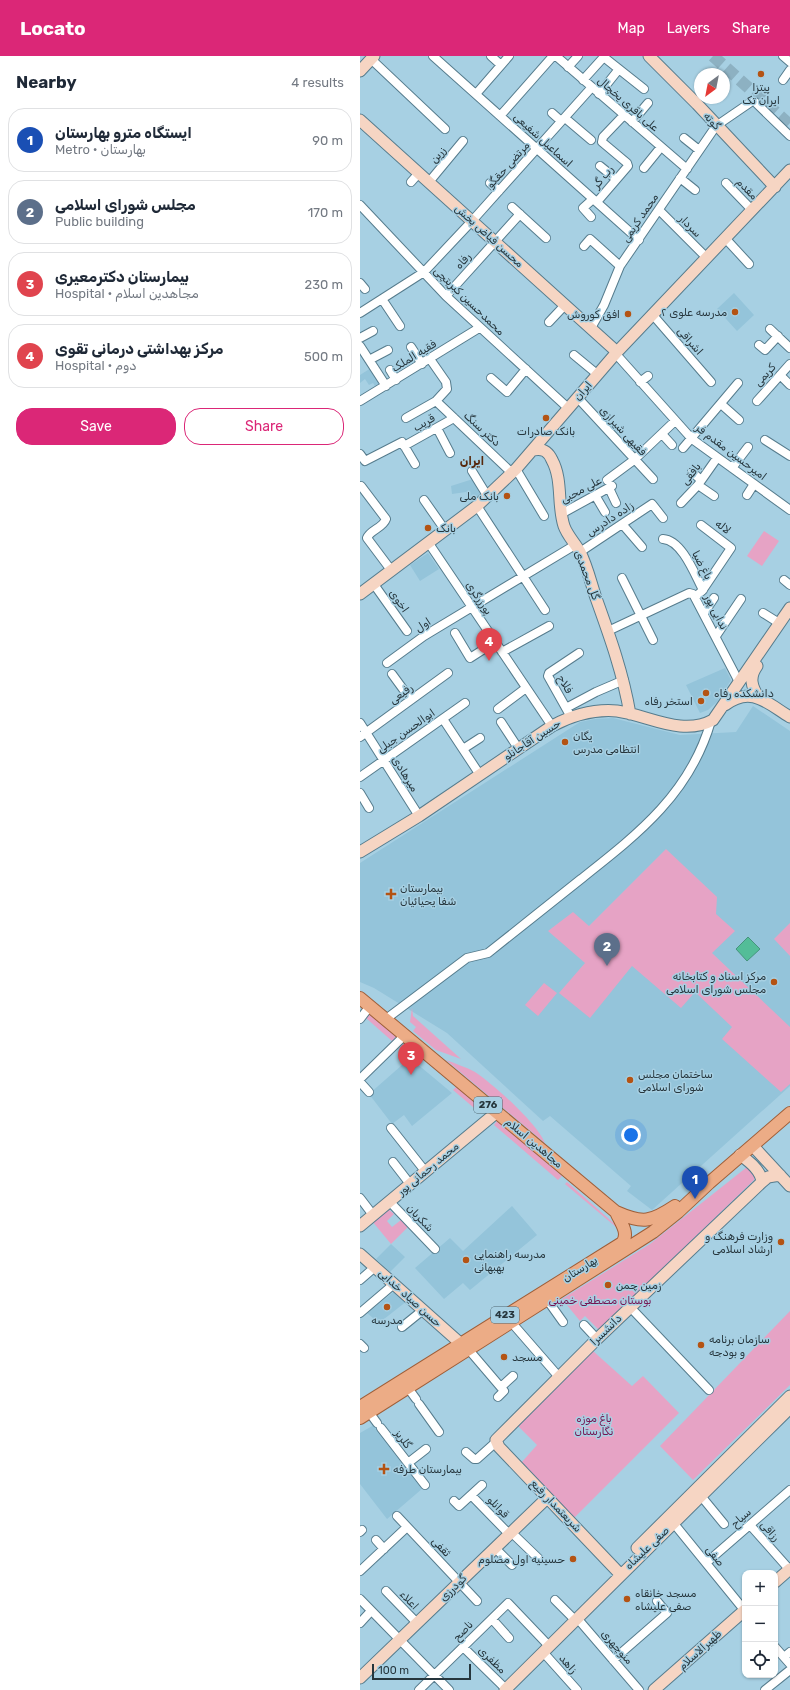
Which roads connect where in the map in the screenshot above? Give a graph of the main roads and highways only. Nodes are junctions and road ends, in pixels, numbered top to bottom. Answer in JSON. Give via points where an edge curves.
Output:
{"nodes":[{"id":1,"x":360,"y":998,"type":"edge"},
{"id":2,"x":790,"y":1113,"type":"edge"},
{"id":3,"x":709,"y":1183,"type":"junction"},
{"id":4,"x":616,"y":1212,"type":"junction"},
{"id":5,"x":464,"y":1346,"type":"junction"},
{"id":6,"x":363,"y":1412,"type":"edge"}],
"edges":[{"from":1,"to":4,"type":"main road","name":"مجاهدین اسلام","number":"276"},
{"from":2,"to":3,"type":"main road","name":"بهارستان","number":"423"},
{"from":3,"to":4,"type":"main road","name":"بهارستان","via":[[650,1220],[637,1220]]},
{"from":3,"to":5,"type":"main road","name":"بهارستان","number":"423","via":[[653,1232],[512,1323]]},
{"from":4,"to":5,"type":"main road","name":"بهارستان","number":"423","via":[[625,1232],[622,1243]]},
{"from":5,"to":6,"type":"main road","name":"بهارستان","number":"423"},
{"from":5,"to":6,"type":"main road","name":"بهارستان","number":"423","via":[[408,1388]]}]}
